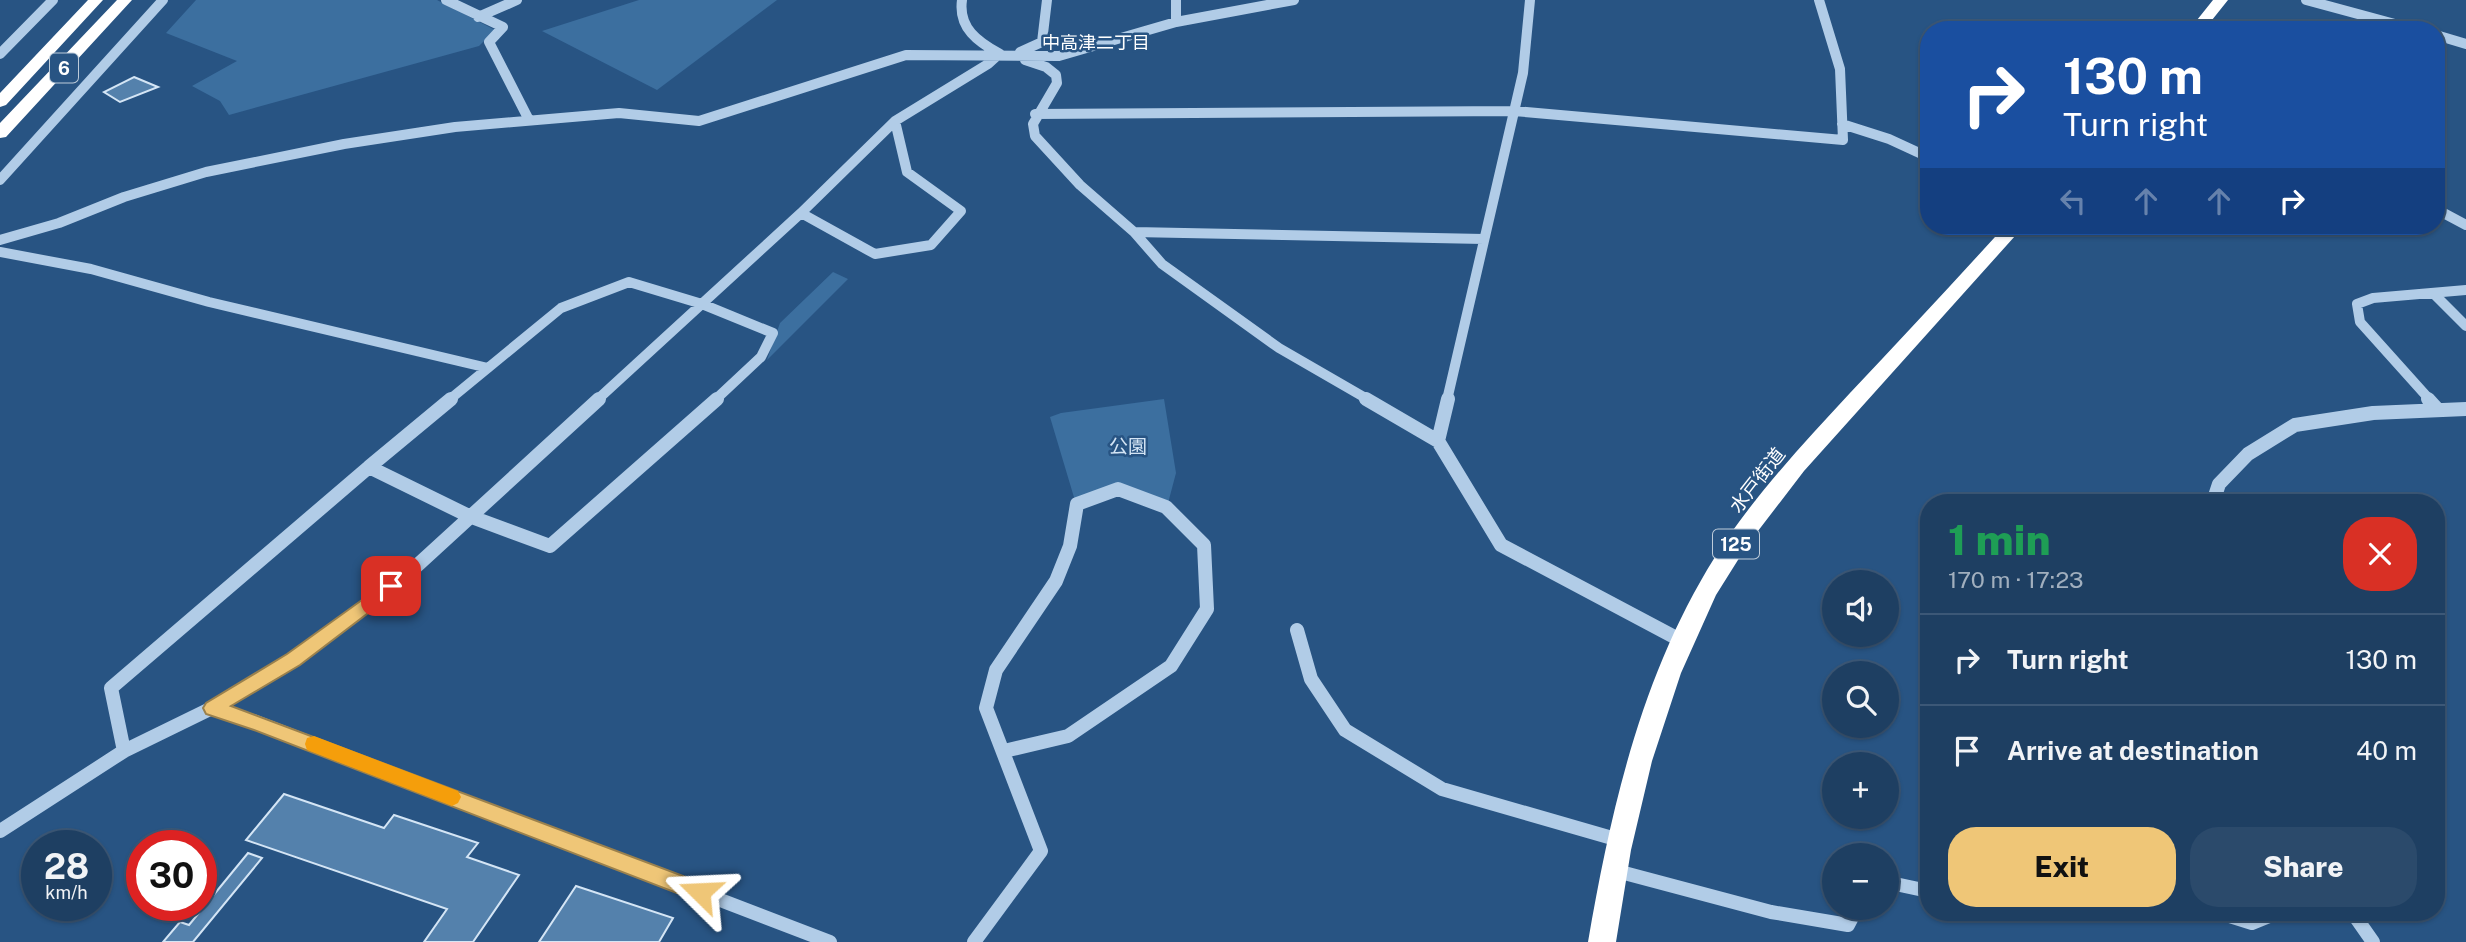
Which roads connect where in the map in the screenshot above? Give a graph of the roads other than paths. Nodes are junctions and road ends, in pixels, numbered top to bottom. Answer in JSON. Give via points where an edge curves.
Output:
{"nodes":[{"id":1,"x":53,"y":0,"type":"edge"},
{"id":2,"x":96,"y":0,"type":"edge"},
{"id":3,"x":125,"y":0,"type":"edge"},
{"id":4,"x":163,"y":0,"type":"edge"},
{"id":5,"x":446,"y":0,"type":"edge"},
{"id":6,"x":517,"y":0,"type":"edge"},
{"id":7,"x":962,"y":0,"type":"edge"},
{"id":8,"x":1047,"y":0,"type":"edge"},
{"id":9,"x":1176,"y":0,"type":"edge"},
{"id":10,"x":1294,"y":0,"type":"edge"},
{"id":11,"x":1530,"y":0,"type":"edge"},
{"id":12,"x":1819,"y":0,"type":"edge"},
{"id":13,"x":2221,"y":0,"type":"edge"},
{"id":14,"x":2306,"y":0,"type":"edge"},
{"id":15,"x":478,"y":17,"type":"junction"},
{"id":16,"x":2204,"y":21,"type":"edge"},
{"id":17,"x":2384,"y":21,"type":"edge"},
{"id":18,"x":1176,"y":22,"type":"junction"},
{"id":19,"x":2445,"y":38,"type":"edge"},
{"id":20,"x":2466,"y":44,"type":"edge"},
{"id":21,"x":0,"y":54,"type":"edge"},
{"id":22,"x":999,"y":54,"type":"junction"},
{"id":23,"x":1016,"y":54,"type":"junction"},
{"id":24,"x":0,"y":102,"type":"edge"},
{"id":25,"x":1514,"y":111,"type":"junction"},
{"id":26,"x":1035,"y":114,"type":"junction"},
{"id":27,"x":529,"y":120,"type":"junction"},
{"id":28,"x":895,"y":121,"type":"junction"},
{"id":29,"x":1842,"y":124,"type":"junction"},
{"id":30,"x":0,"y":134,"type":"edge"},
{"id":31,"x":1920,"y":153,"type":"edge"},
{"id":32,"x":0,"y":180,"type":"edge"},
{"id":33,"x":801,"y":214,"type":"junction"},
{"id":34,"x":2445,"y":214,"type":"edge"},
{"id":35,"x":2466,"y":225,"type":"edge"},
{"id":36,"x":1134,"y":232,"type":"junction"},
{"id":37,"x":2007,"y":235,"type":"edge"},
{"id":38,"x":1484,"y":239,"type":"junction"},
{"id":39,"x":0,"y":240,"type":"edge"},
{"id":40,"x":0,"y":252,"type":"edge"},
{"id":41,"x":2466,"y":290,"type":"edge"},
{"id":42,"x":2433,"y":293,"type":"junction"},
{"id":43,"x":702,"y":304,"type":"junction"},
{"id":44,"x":2466,"y":326,"type":"edge"},
{"id":45,"x":488,"y":369,"type":"junction"},
{"id":46,"x":2466,"y":409,"type":"edge"},
{"id":47,"x":2438,"y":410,"type":"junction"},
{"id":48,"x":1438,"y":441,"type":"junction"},
{"id":49,"x":369,"y":467,"type":"junction"},
{"id":50,"x":2216,"y":494,"type":"edge"},
{"id":51,"x":469,"y":516,"type":"junction"},
{"id":52,"x":1297,"y":630,"type":"dead end"},
{"id":53,"x":1682,"y":641,"type":"junction"},
{"id":54,"x":212,"y":708,"type":"junction"},
{"id":55,"x":124,"y":751,"type":"junction"},
{"id":56,"x":1004,"y":751,"type":"junction"},
{"id":57,"x":0,"y":831,"type":"edge"},
{"id":58,"x":1619,"y":840,"type":"junction"},
{"id":59,"x":1613,"y":870,"type":"junction"},
{"id":60,"x":1899,"y":885,"type":"edge"},
{"id":61,"x":1920,"y":889,"type":"edge"},
{"id":62,"x":1851,"y":920,"type":"edge"},
{"id":63,"x":2359,"y":921,"type":"edge"},
{"id":64,"x":830,"y":942,"type":"edge"},
{"id":65,"x":974,"y":942,"type":"edge"},
{"id":66,"x":1602,"y":942,"type":"edge"},
{"id":67,"x":2373,"y":942,"type":"edge"}],
"edges":[{"from":1,"to":21,"type":"street"},
{"from":2,"to":24,"type":"highway","number":"6"},
{"from":3,"to":30,"type":"highway","number":"6"},
{"from":4,"to":32,"type":"street"},
{"from":5,"to":15,"type":"street"},
{"from":6,"to":15,"type":"street"},
{"from":7,"to":22,"type":"street","via":[[960,8],[969,34]]},
{"from":8,"to":23,"type":"street","via":[[1042,42]]},
{"from":9,"to":18,"type":"street"},
{"from":10,"to":18,"type":"street"},
{"from":11,"to":25,"type":"street","via":[[1523,74]]},
{"from":12,"to":29,"type":"street","via":[[1840,69]]},
{"from":13,"to":16,"type":"highway"},
{"from":14,"to":17,"type":"street"},
{"from":15,"to":27,"type":"street","via":[[503,27],[489,43]]},
{"from":18,"to":23,"type":"street","via":[[1059,55]]},
{"from":19,"to":20,"type":"street"},
{"from":22,"to":23,"type":"street"},
{"from":22,"to":26,"type":"street","via":[[1055,71],[1056,90]]},
{"from":22,"to":27,"type":"street","via":[[906,55],[699,121],[620,113]]},
{"from":22,"to":28,"type":"street"},
{"from":25,"to":26,"type":"street"},
{"from":25,"to":29,"type":"street","via":[[1843,140]]},
{"from":25,"to":38,"type":"street"},
{"from":26,"to":36,"type":"street","via":[[1031,127],[1035,136],[1080,185]]},
{"from":27,"to":39,"type":"street","via":[[344,144],[206,172]]},
{"from":28,"to":33,"type":"street"},
{"from":28,"to":33,"type":"street","via":[[908,172],[961,211],[931,245],[875,254]]},
{"from":29,"to":31,"type":"street"},
{"from":33,"to":43,"type":"street"},
{"from":34,"to":35,"type":"street"},
{"from":36,"to":38,"type":"street"},
{"from":36,"to":48,"type":"street","via":[[1162,264],[1279,348]]},
{"from":37,"to":53,"type":"highway","name":"水戸街道","number":"125","via":[[1787,476],[1734,547]]},
{"from":38,"to":48,"type":"street"},
{"from":40,"to":45,"type":"street","via":[[91,269]]},
{"from":41,"to":42,"type":"street"},
{"from":42,"to":44,"type":"street"},
{"from":42,"to":47,"type":"street","via":[[2373,298],[2357,304],[2360,322]]},
{"from":43,"to":45,"type":"street","via":[[629,282],[561,308]]},
{"from":43,"to":51,"type":"street"},
{"from":43,"to":51,"type":"street","via":[[772,333],[761,357],[682,432],[550,546]]},
{"from":45,"to":49,"type":"street"},
{"from":46,"to":47,"type":"street"},
{"from":47,"to":50,"type":"street","via":[[2373,413],[2295,425],[2248,454],[2219,484]]},
{"from":48,"to":53,"type":"street","via":[[1501,545]]},
{"from":49,"to":51,"type":"street"},
{"from":49,"to":55,"type":"street","via":[[111,688]]},
{"from":51,"to":54,"type":"street","via":[[410,572],[294,660]]},
{"from":52,"to":58,"type":"street","via":[[1311,679],[1345,730],[1442,789]]},
{"from":53,"to":58,"type":"highway","name":"水戸街道","number":"125","via":[[1645,737]]},
{"from":54,"to":55,"type":"street"},
{"from":54,"to":64,"type":"street"},
{"from":55,"to":57,"type":"street"},
{"from":56,"to":56,"type":"street","via":[[986,708],[996,670],[1056,580],[1070,547],[1077,504],[1118,489],[1166,507],[1204,545],[1208,609],[1171,666],[1068,736]]},
{"from":56,"to":65,"type":"street","via":[[1041,851]]},
{"from":58,"to":59,"type":"highway","name":"水戸街道","number":"125"},
{"from":59,"to":62,"type":"street","via":[[1771,912],[1848,925]]},
{"from":59,"to":66,"type":"highway","name":"水戸街道","number":"125"},
{"from":60,"to":61,"type":"street"},
{"from":63,"to":67,"type":"street"}]}
